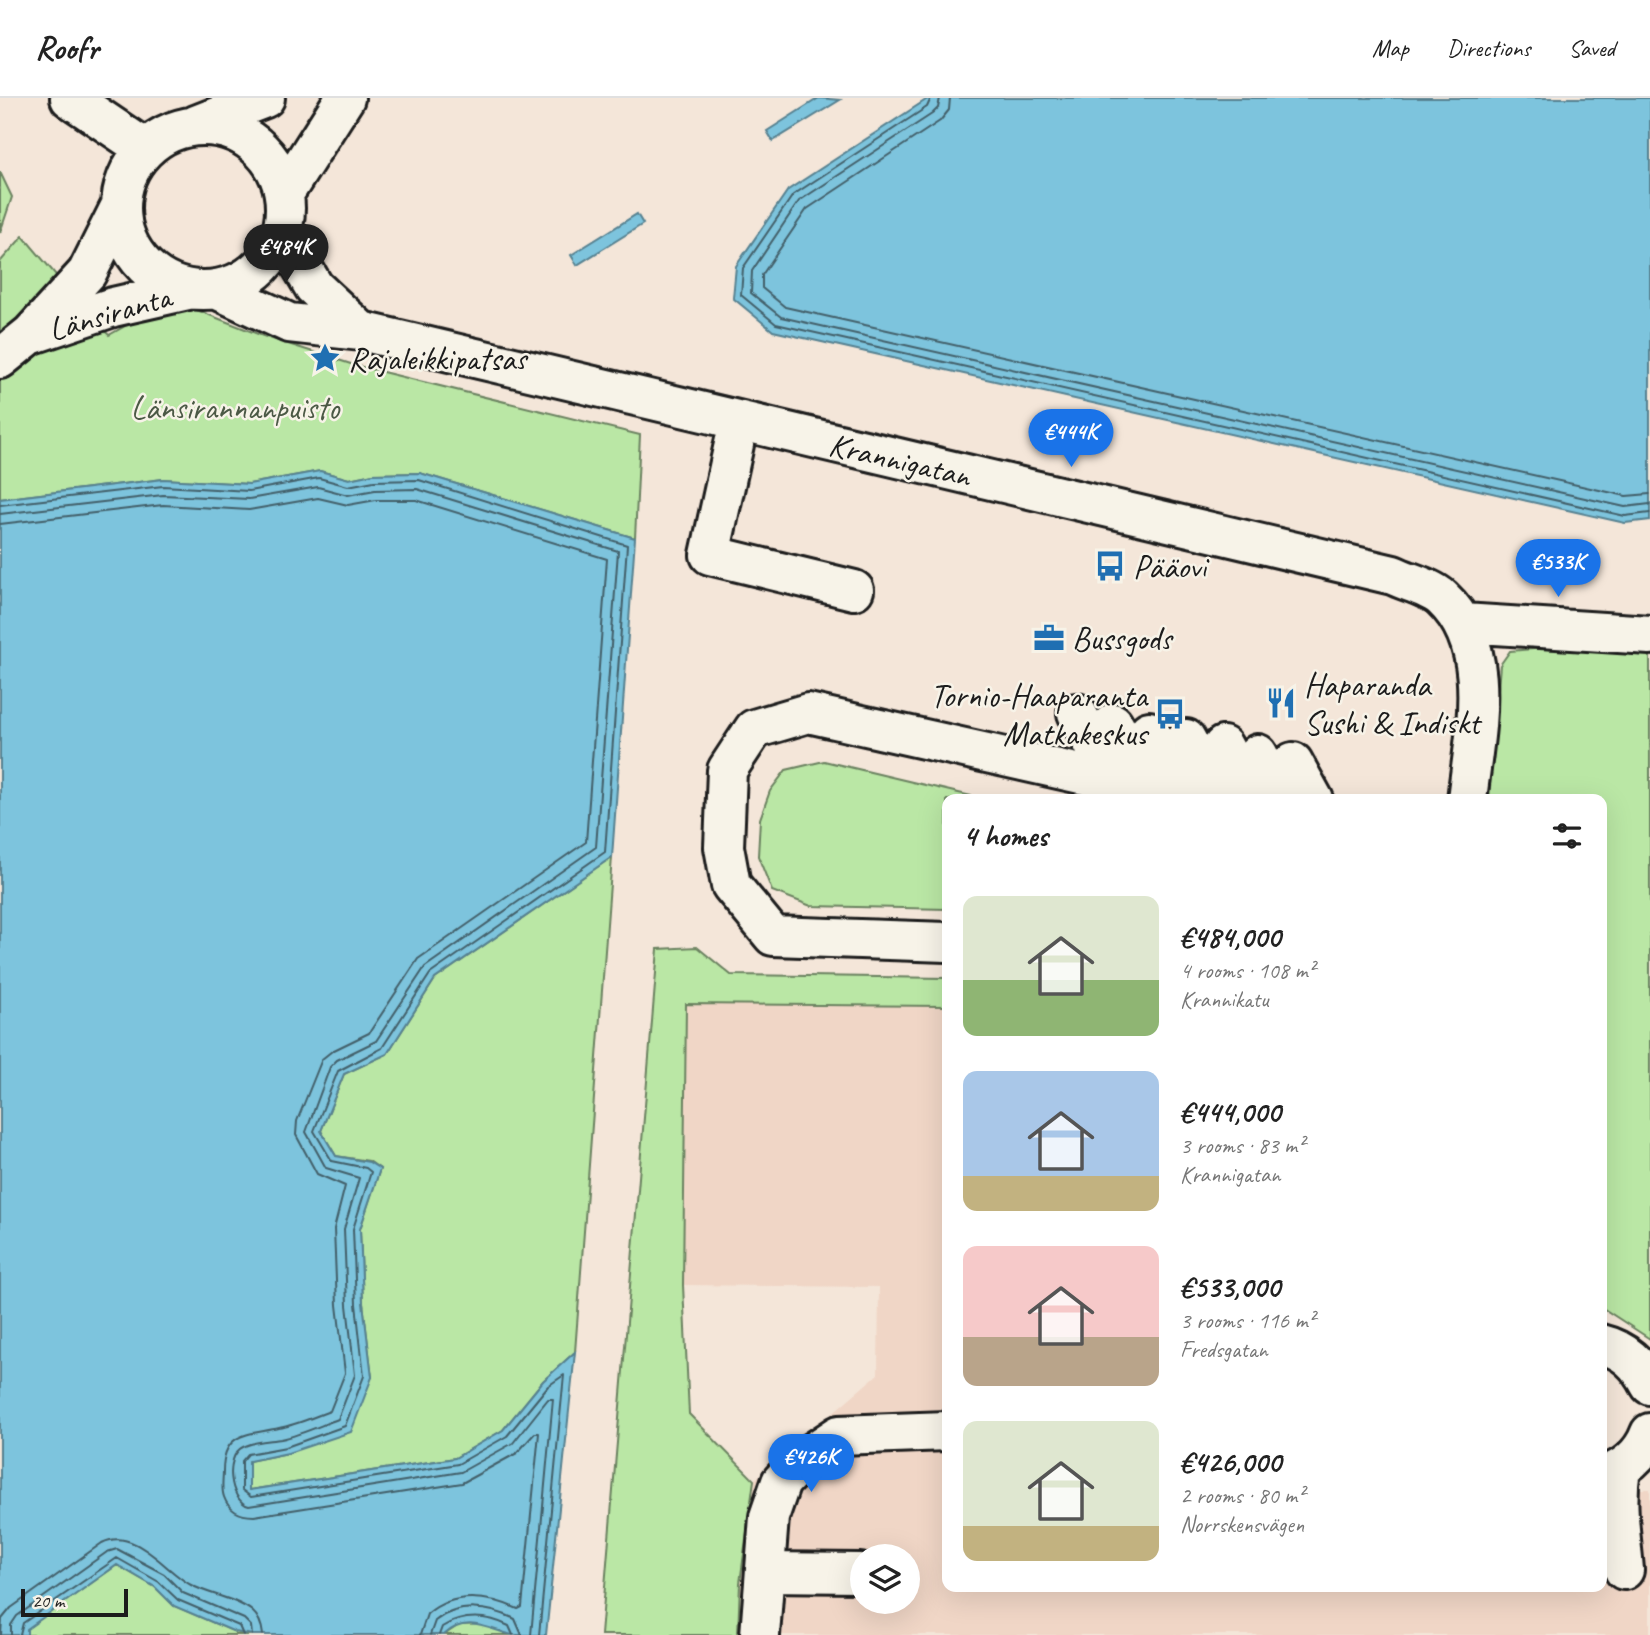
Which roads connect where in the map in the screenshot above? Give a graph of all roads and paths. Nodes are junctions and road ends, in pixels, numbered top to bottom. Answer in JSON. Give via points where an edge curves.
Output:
{"nodes":[{"id":1,"x":70,"y":98,"type":"edge"},
{"id":2,"x":265,"y":98,"type":"edge"},
{"id":3,"x":345,"y":98,"type":"edge"},
{"id":4,"x":120,"y":111,"type":"edge"},
{"id":5,"x":197,"y":125,"type":"junction"},
{"id":6,"x":144,"y":148,"type":"junction"},
{"id":7,"x":285,"y":192,"type":"junction"},
{"id":8,"x":120,"y":209,"type":"junction"},
{"id":9,"x":282,"y":233,"type":"junction"},
{"id":10,"x":202,"y":290,"type":"junction"},
{"id":11,"x":361,"y":331,"type":"junction"},
{"id":12,"x":30,"y":334,"type":"junction"},
{"id":13,"x":0,"y":359,"type":"edge"},
{"id":14,"x":739,"y":421,"type":"junction"},
{"id":15,"x":854,"y":590,"type":"dead end"},
{"id":16,"x":1463,"y":623,"type":"junction"},
{"id":17,"x":1650,"y":635,"type":"edge"},
{"id":18,"x":1077,"y":712,"type":"dead end"},
{"id":19,"x":1186,"y":739,"type":"dead end"},
{"id":20,"x":1258,"y":754,"type":"junction"},
{"id":21,"x":1131,"y":785,"type":"junction"},
{"id":22,"x":1176,"y":794,"type":"edge"},
{"id":23,"x":1196,"y":794,"type":"edge"},
{"id":24,"x":1200,"y":794,"type":"edge"},
{"id":25,"x":1253,"y":794,"type":"edge"},
{"id":26,"x":1279,"y":794,"type":"edge"},
{"id":27,"x":1307,"y":794,"type":"edge"},
{"id":28,"x":1468,"y":794,"type":"edge"},
{"id":29,"x":942,"y":942,"type":"edge"},
{"id":30,"x":1607,"y":1347,"type":"edge"},
{"id":31,"x":1650,"y":1385,"type":"edge"},
{"id":32,"x":942,"y":1431,"type":"edge"},
{"id":33,"x":1649,"y":1438,"type":"edge"},
{"id":34,"x":1611,"y":1472,"type":"edge"},
{"id":35,"x":1625,"y":1570,"type":"edge"},
{"id":36,"x":765,"y":1572,"type":"junction"},
{"id":37,"x":850,"y":1573,"type":"edge"},
{"id":38,"x":760,"y":1635,"type":"edge"}],
"edges":[{"from":1,"to":4,"type":"street"},
{"from":2,"to":5,"type":"street"},
{"from":3,"to":7,"type":"street"},
{"from":4,"to":6,"type":"street"},
{"from":5,"to":6,"type":"street","via":[[168,132]]},
{"from":5,"to":7,"type":"street","via":[[234,131],[255,143],[269,158]]},
{"from":6,"to":8,"type":"street","via":[[125,176]]},
{"from":7,"to":9,"type":"street"},
{"from":8,"to":10,"type":"street","via":[[129,247],[146,268]]},
{"from":8,"to":12,"type":"street","name":"Länsiranta","via":[[87,273]]},
{"from":9,"to":10,"type":"street","via":[[268,260],[239,283]]},
{"from":9,"to":11,"type":"street","via":[[314,287]]},
{"from":10,"to":11,"type":"street","name":"Krannigatan","via":[[289,323]]},
{"from":10,"to":12,"type":"street","name":"Länsiranta","via":[[113,307]]},
{"from":11,"to":14,"type":"street","name":"Krannigatan"},
{"from":12,"to":13,"type":"street","name":"Länsiranta"},
{"from":14,"to":15,"type":"street","via":[[710,555]]},
{"from":14,"to":16,"type":"street","name":"Krannigatan","via":[[1393,575],[1440,596]]},
{"from":16,"to":17,"type":"street"},
{"from":16,"to":28,"type":"street","name":"Krannigatan","via":[[1476,659]]},
{"from":18,"to":21,"type":"street"},
{"from":19,"to":24,"type":"street"},
{"from":20,"to":25,"type":"street"},
{"from":20,"to":26,"type":"street"},
{"from":20,"to":27,"type":"street"},
{"from":21,"to":22,"type":"street"},
{"from":21,"to":23,"type":"street","via":[[1131,727]]},
{"from":21,"to":29,"type":"street","via":[[808,713],[754,729],[727,770],[724,847],[731,885],[773,936]]},
{"from":30,"to":31,"type":"street","via":[[1628,1356]]},
{"from":32,"to":36,"type":"street","via":[[839,1434],[803,1459],[781,1482],[769,1517]]},
{"from":33,"to":34,"type":"street","via":[[1637,1456]]},
{"from":34,"to":35,"type":"street"},
{"from":36,"to":37,"type":"street"},
{"from":36,"to":38,"type":"street"}]}
